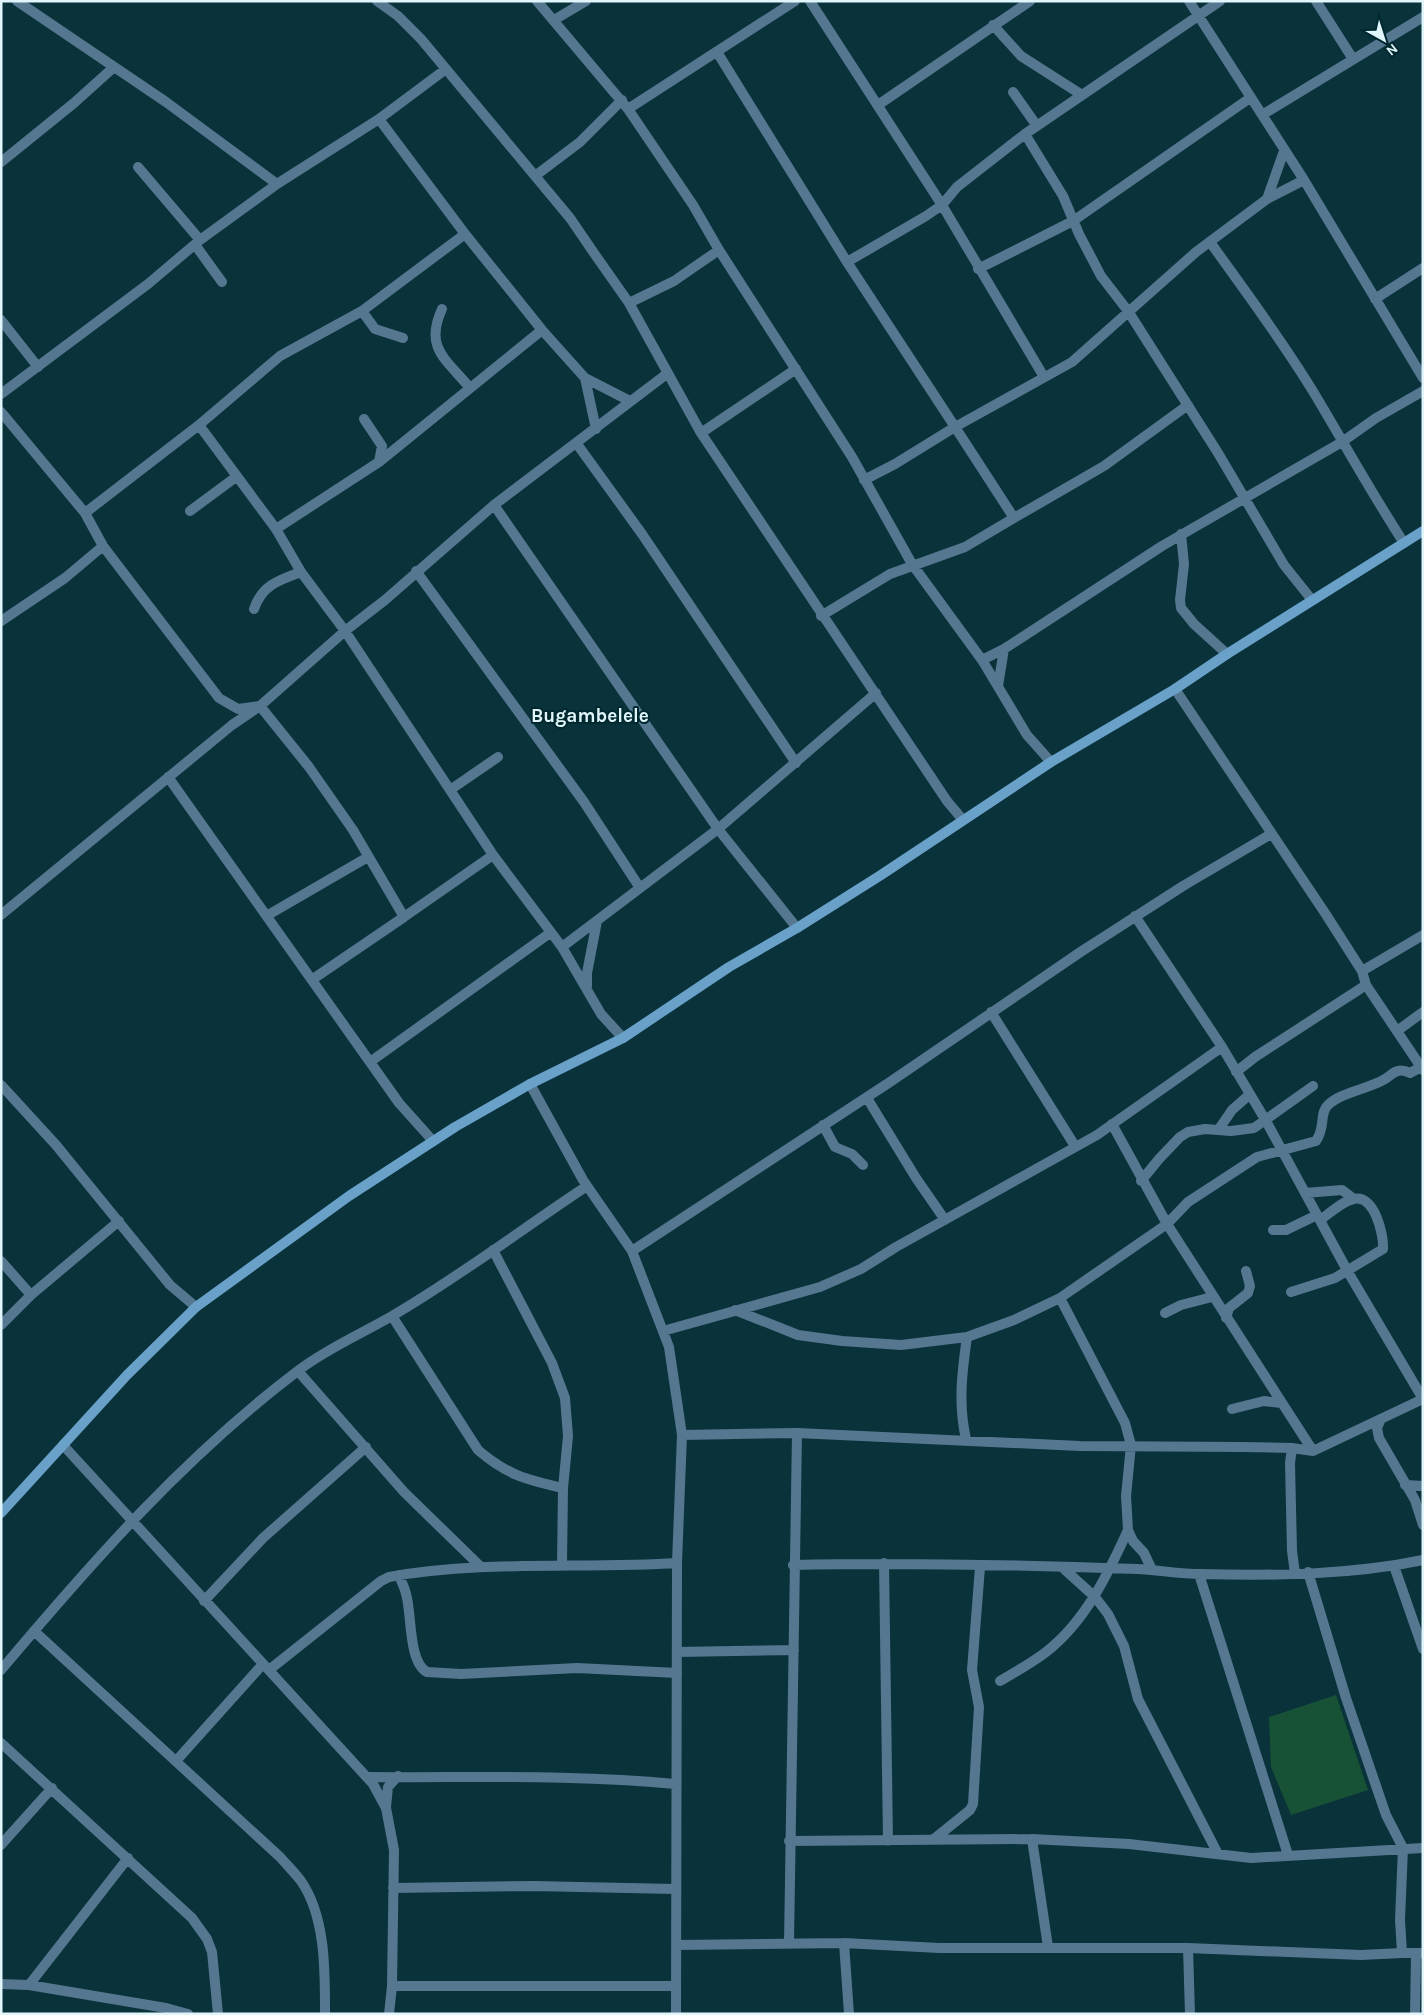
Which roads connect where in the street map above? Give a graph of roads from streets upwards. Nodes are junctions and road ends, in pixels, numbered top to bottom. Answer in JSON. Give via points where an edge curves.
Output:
{"nodes":[{"id":1,"x":16,"y":1,"type":"edge"},
{"id":2,"x":377,"y":1,"type":"edge"},
{"id":3,"x":537,"y":1,"type":"edge"},
{"id":4,"x":586,"y":1,"type":"edge"},
{"id":5,"x":795,"y":1,"type":"edge"},
{"id":6,"x":1030,"y":1,"type":"edge"},
{"id":7,"x":1189,"y":1,"type":"edge"},
{"id":8,"x":1220,"y":1,"type":"edge"},
{"id":9,"x":1316,"y":1,"type":"edge"},
{"id":10,"x":815,"y":3,"type":"edge"},
{"id":11,"x":1198,"y":16,"type":"junction"},
{"id":12,"x":1423,"y":18,"type":"edge"},
{"id":13,"x":554,"y":20,"type":"junction"},
{"id":14,"x":993,"y":25,"type":"junction"},
{"id":15,"x":718,"y":52,"type":"junction"},
{"id":16,"x":1353,"y":59,"type":"junction"},
{"id":17,"x":114,"y":67,"type":"junction"},
{"id":18,"x":446,"y":69,"type":"junction"},
{"id":19,"x":1013,"y":92,"type":"dead end"},
{"id":20,"x":1082,"y":95,"type":"junction"},
{"id":21,"x":1250,"y":98,"type":"junction"},
{"id":22,"x":622,"y":100,"type":"junction"},
{"id":23,"x":878,"y":106,"type":"junction"},
{"id":24,"x":628,"y":109,"type":"junction"},
{"id":25,"x":1262,"y":115,"type":"junction"},
{"id":26,"x":379,"y":119,"type":"junction"},
{"id":27,"x":1037,"y":126,"type":"junction"},
{"id":28,"x":1025,"y":134,"type":"junction"},
{"id":29,"x":1284,"y":151,"type":"junction"},
{"id":30,"x":1,"y":162,"type":"edge"},
{"id":31,"x":138,"y":167,"type":"dead end"},
{"id":32,"x":535,"y":176,"type":"junction"},
{"id":33,"x":1304,"y":180,"type":"junction"},
{"id":34,"x":277,"y":184,"type":"junction"},
{"id":35,"x":1267,"y":199,"type":"junction"},
{"id":36,"x":942,"y":205,"type":"junction"},
{"id":37,"x":1073,"y":220,"type":"junction"},
{"id":38,"x":465,"y":234,"type":"junction"},
{"id":39,"x":1210,"y":242,"type":"junction"},
{"id":40,"x":198,"y":243,"type":"junction"},
{"id":41,"x":719,"y":250,"type":"junction"},
{"id":42,"x":847,"y":262,"type":"junction"},
{"id":43,"x":978,"y":268,"type":"junction"},
{"id":44,"x":1423,"y":268,"type":"edge"},
{"id":45,"x":222,"y":282,"type":"dead end"},
{"id":46,"x":1375,"y":299,"type":"junction"},
{"id":47,"x":629,"y":303,"type":"junction"},
{"id":48,"x":442,"y":309,"type":"dead end"},
{"id":49,"x":362,"y":311,"type":"junction"},
{"id":50,"x":1128,"y":311,"type":"junction"},
{"id":51,"x":1,"y":320,"type":"edge"},
{"id":52,"x":542,"y":330,"type":"junction"},
{"id":53,"x":403,"y":338,"type":"dead end"},
{"id":54,"x":38,"y":367,"type":"junction"},
{"id":55,"x":796,"y":368,"type":"junction"},
{"id":56,"x":668,"y":373,"type":"junction"},
{"id":57,"x":585,"y":378,"type":"junction"},
{"id":58,"x":1044,"y":378,"type":"junction"},
{"id":59,"x":1423,"y":378,"type":"edge"},
{"id":60,"x":470,"y":388,"type":"junction"},
{"id":61,"x":1423,"y":391,"type":"edge"},
{"id":62,"x":1,"y":394,"type":"edge"},
{"id":63,"x":630,"y":401,"type":"junction"},
{"id":64,"x":1188,"y":405,"type":"junction"},
{"id":65,"x":1,"y":412,"type":"edge"},
{"id":66,"x":364,"y":419,"type":"dead end"},
{"id":67,"x":199,"y":425,"type":"junction"},
{"id":68,"x":955,"y":426,"type":"junction"},
{"id":69,"x":596,"y":429,"type":"junction"},
{"id":70,"x":702,"y":433,"type":"junction"},
{"id":71,"x":1342,"y":442,"type":"junction"},
{"id":72,"x":577,"y":444,"type":"junction"},
{"id":73,"x":379,"y":462,"type":"junction"},
{"id":74,"x":236,"y":477,"type":"junction"},
{"id":75,"x":864,"y":480,"type":"junction"},
{"id":76,"x":1245,"y":497,"type":"junction"},
{"id":77,"x":494,"y":505,"type":"junction"},
{"id":78,"x":190,"y":511,"type":"dead end"},
{"id":79,"x":85,"y":513,"type":"junction"},
{"id":80,"x":1014,"y":518,"type":"junction"},
{"id":81,"x":276,"y":529,"type":"junction"},
{"id":82,"x":1423,"y":531,"type":"edge"},
{"id":83,"x":1181,"y":534,"type":"junction"},
{"id":84,"x":1404,"y":543,"type":"junction"},
{"id":85,"x":103,"y":546,"type":"junction"},
{"id":86,"x":912,"y":564,"type":"junction"},
{"id":87,"x":416,"y":571,"type":"junction"},
{"id":88,"x":301,"y":572,"type":"junction"},
{"id":89,"x":1312,"y":600,"type":"junction"},
{"id":90,"x":254,"y":609,"type":"dead end"},
{"id":91,"x":821,"y":616,"type":"junction"},
{"id":92,"x":1,"y":621,"type":"edge"},
{"id":93,"x":345,"y":631,"type":"junction"},
{"id":94,"x":1004,"y":648,"type":"junction"},
{"id":95,"x":1227,"y":654,"type":"junction"},
{"id":96,"x":982,"y":660,"type":"junction"},
{"id":97,"x":998,"y":686,"type":"junction"},
{"id":98,"x":1175,"y":689,"type":"junction"},
{"id":99,"x":876,"y":693,"type":"junction"},
{"id":100,"x":226,"y":704,"type":"junction"},
{"id":101,"x":260,"y":706,"type":"junction"},
{"id":102,"x":232,"y":724,"type":"junction"},
{"id":103,"x":498,"y":757,"type":"dead end"},
{"id":104,"x":1051,"y":762,"type":"junction"},
{"id":105,"x":796,"y":763,"type":"junction"},
{"id":106,"x":168,"y":777,"type":"junction"},
{"id":107,"x":450,"y":790,"type":"junction"},
{"id":108,"x":963,"y":820,"type":"junction"},
{"id":109,"x":718,"y":829,"type":"junction"},
{"id":110,"x":1271,"y":834,"type":"junction"},
{"id":111,"x":493,"y":855,"type":"junction"},
{"id":112,"x":368,"y":858,"type":"junction"},
{"id":113,"x":640,"y":888,"type":"junction"},
{"id":114,"x":1,"y":915,"type":"edge"},
{"id":115,"x":268,"y":915,"type":"junction"},
{"id":116,"x":1135,"y":916,"type":"junction"},
{"id":117,"x":404,"y":917,"type":"junction"},
{"id":118,"x":597,"y":921,"type":"junction"},
{"id":119,"x":797,"y":928,"type":"junction"},
{"id":120,"x":550,"y":934,"type":"junction"},
{"id":121,"x":1423,"y":935,"type":"edge"},
{"id":122,"x":562,"y":947,"type":"junction"},
{"id":123,"x":1362,"y":971,"type":"junction"},
{"id":124,"x":313,"y":979,"type":"junction"},
{"id":125,"x":1366,"y":985,"type":"junction"},
{"id":126,"x":587,"y":987,"type":"junction"},
{"id":127,"x":991,"y":1012,"type":"junction"},
{"id":128,"x":1423,"y":1012,"type":"edge"},
{"id":129,"x":1397,"y":1031,"type":"junction"},
{"id":130,"x":623,"y":1038,"type":"junction"},
{"id":131,"x":1222,"y":1047,"type":"junction"},
{"id":132,"x":370,"y":1062,"type":"junction"},
{"id":133,"x":1422,"y":1068,"type":"edge"},
{"id":134,"x":1236,"y":1072,"type":"junction"},
{"id":135,"x":530,"y":1084,"type":"junction"},
{"id":136,"x":1,"y":1085,"type":"edge"},
{"id":137,"x":1313,"y":1086,"type":"dead end"},
{"id":138,"x":1249,"y":1095,"type":"junction"},
{"id":139,"x":867,"y":1098,"type":"junction"},
{"id":140,"x":1266,"y":1121,"type":"junction"},
{"id":141,"x":1112,"y":1124,"type":"junction"},
{"id":142,"x":823,"y":1125,"type":"junction"},
{"id":143,"x":1218,"y":1129,"type":"junction"},
{"id":144,"x":433,"y":1141,"type":"junction"},
{"id":145,"x":1075,"y":1146,"type":"junction"},
{"id":146,"x":1282,"y":1152,"type":"junction"},
{"id":147,"x":863,"y":1165,"type":"dead end"},
{"id":148,"x":1142,"y":1181,"type":"junction"},
{"id":149,"x":587,"y":1186,"type":"junction"},
{"id":150,"x":1305,"y":1194,"type":"junction"},
{"id":151,"x":1354,"y":1198,"type":"junction"},
{"id":152,"x":1318,"y":1218,"type":"junction"},
{"id":153,"x":945,"y":1220,"type":"junction"},
{"id":154,"x":119,"y":1221,"type":"junction"},
{"id":155,"x":1167,"y":1224,"type":"junction"},
{"id":156,"x":1274,"y":1230,"type":"dead end"},
{"id":157,"x":493,"y":1250,"type":"junction"},
{"id":158,"x":632,"y":1251,"type":"junction"},
{"id":159,"x":1,"y":1261,"type":"edge"},
{"id":160,"x":1246,"y":1271,"type":"dead end"},
{"id":161,"x":1348,"y":1272,"type":"junction"},
{"id":162,"x":1291,"y":1292,"type":"dead end"},
{"id":163,"x":31,"y":1295,"type":"junction"},
{"id":164,"x":1212,"y":1296,"type":"junction"},
{"id":165,"x":1060,"y":1298,"type":"junction"},
{"id":166,"x":196,"y":1307,"type":"junction"},
{"id":167,"x":735,"y":1310,"type":"junction"},
{"id":168,"x":1165,"y":1313,"type":"dead end"},
{"id":169,"x":392,"y":1316,"type":"junction"},
{"id":170,"x":1226,"y":1318,"type":"junction"},
{"id":171,"x":1,"y":1325,"type":"edge"},
{"id":172,"x":663,"y":1331,"type":"junction"},
{"id":173,"x":967,"y":1337,"type":"junction"},
{"id":174,"x":298,"y":1371,"type":"junction"},
{"id":175,"x":1423,"y":1399,"type":"edge"},
{"id":176,"x":1282,"y":1403,"type":"junction"},
{"id":177,"x":1232,"y":1409,"type":"dead end"},
{"id":178,"x":1381,"y":1419,"type":"junction"},
{"id":179,"x":797,"y":1433,"type":"junction"},
{"id":180,"x":682,"y":1435,"type":"junction"},
{"id":181,"x":966,"y":1439,"type":"junction"},
{"id":182,"x":62,"y":1445,"type":"junction"},
{"id":183,"x":1131,"y":1445,"type":"junction"},
{"id":184,"x":366,"y":1447,"type":"junction"},
{"id":185,"x":1292,"y":1448,"type":"junction"},
{"id":186,"x":1313,"y":1451,"type":"junction"},
{"id":187,"x":1406,"y":1485,"type":"junction"},
{"id":188,"x":1423,"y":1486,"type":"edge"},
{"id":189,"x":564,"y":1488,"type":"junction"},
{"id":190,"x":1423,"y":1492,"type":"edge"},
{"id":191,"x":1415,"y":1500,"type":"junction"},
{"id":192,"x":1,"y":1514,"type":"edge"},
{"id":193,"x":131,"y":1520,"type":"junction"},
{"id":194,"x":1423,"y":1524,"type":"edge"},
{"id":195,"x":1128,"y":1530,"type":"junction"},
{"id":196,"x":1423,"y":1560,"type":"edge"},
{"id":197,"x":677,"y":1563,"type":"junction"},
{"id":198,"x":884,"y":1563,"type":"junction"},
{"id":199,"x":562,"y":1564,"type":"junction"},
{"id":200,"x":793,"y":1565,"type":"junction"},
{"id":201,"x":480,"y":1566,"type":"junction"},
{"id":202,"x":1394,"y":1566,"type":"junction"},
{"id":203,"x":980,"y":1567,"type":"junction"},
{"id":204,"x":1064,"y":1568,"type":"junction"},
{"id":205,"x":1110,"y":1568,"type":"junction"},
{"id":206,"x":1152,"y":1570,"type":"junction"},
{"id":207,"x":1308,"y":1572,"type":"junction"},
{"id":208,"x":1295,"y":1573,"type":"junction"},
{"id":209,"x":1199,"y":1574,"type":"junction"},
{"id":210,"x":398,"y":1575,"type":"junction"},
{"id":211,"x":1095,"y":1597,"type":"junction"},
{"id":212,"x":204,"y":1601,"type":"junction"},
{"id":213,"x":34,"y":1631,"type":"junction"},
{"id":214,"x":1423,"y":1648,"type":"edge"},
{"id":215,"x":794,"y":1650,"type":"junction"},
{"id":216,"x":677,"y":1652,"type":"junction"},
{"id":217,"x":266,"y":1667,"type":"junction"},
{"id":218,"x":1,"y":1670,"type":"edge"},
{"id":219,"x":677,"y":1673,"type":"junction"},
{"id":220,"x":1000,"y":1681,"type":"dead end"},
{"id":221,"x":1,"y":1743,"type":"edge"},
{"id":222,"x":176,"y":1761,"type":"junction"},
{"id":223,"x":398,"y":1776,"type":"junction"},
{"id":224,"x":369,"y":1777,"type":"junction"},
{"id":225,"x":675,"y":1784,"type":"junction"},
{"id":226,"x":52,"y":1788,"type":"junction"},
{"id":227,"x":386,"y":1808,"type":"junction"},
{"id":228,"x":1032,"y":1839,"type":"junction"},
{"id":229,"x":888,"y":1840,"type":"junction"},
{"id":230,"x":934,"y":1840,"type":"junction"},
{"id":231,"x":789,"y":1841,"type":"junction"},
{"id":232,"x":1,"y":1845,"type":"edge"},
{"id":233,"x":1403,"y":1848,"type":"junction"},
{"id":234,"x":1423,"y":1848,"type":"edge"},
{"id":235,"x":1218,"y":1854,"type":"junction"},
{"id":236,"x":1288,"y":1855,"type":"junction"},
{"id":237,"x":128,"y":1858,"type":"junction"},
{"id":238,"x":393,"y":1888,"type":"junction"},
{"id":239,"x":675,"y":1890,"type":"junction"},
{"id":240,"x":788,"y":1943,"type":"junction"},
{"id":241,"x":844,"y":1944,"type":"junction"},
{"id":242,"x":676,"y":1945,"type":"junction"},
{"id":243,"x":1048,"y":1947,"type":"junction"},
{"id":244,"x":1188,"y":1948,"type":"junction"},
{"id":245,"x":1402,"y":1953,"type":"junction"},
{"id":246,"x":1420,"y":1953,"type":"edge"},
{"id":247,"x":1,"y":1984,"type":"edge"},
{"id":248,"x":29,"y":1985,"type":"junction"},
{"id":249,"x":392,"y":1986,"type":"junction"},
{"id":250,"x":675,"y":1986,"type":"junction"},
{"id":251,"x":188,"y":2014,"type":"edge"},
{"id":252,"x":218,"y":2014,"type":"edge"},
{"id":253,"x":325,"y":2014,"type":"edge"},
{"id":254,"x":389,"y":2014,"type":"edge"},
{"id":255,"x":676,"y":2014,"type":"edge"},
{"id":256,"x":850,"y":2014,"type":"edge"},
{"id":257,"x":1190,"y":2014,"type":"edge"},
{"id":258,"x":1415,"y":2014,"type":"edge"}],
"edges":[{"from":1,"to":17,"type":"street"},
{"from":2,"to":18,"type":"street","via":[[411,28]]},
{"from":3,"to":13,"type":"street"},
{"from":4,"to":13,"type":"street"},
{"from":5,"to":15,"type":"street"},
{"from":6,"to":14,"type":"street"},
{"from":7,"to":11,"type":"street"},
{"from":8,"to":11,"type":"street"},
{"from":9,"to":16,"type":"street"},
{"from":10,"to":23,"type":"street"},
{"from":11,"to":20,"type":"street"},
{"from":11,"to":21,"type":"street"},
{"from":12,"to":16,"type":"street"},
{"from":13,"to":22,"type":"street"},
{"from":14,"to":20,"type":"street","via":[[1021,56]]},
{"from":14,"to":23,"type":"street"},
{"from":15,"to":24,"type":"street"},
{"from":15,"to":42,"type":"street"},
{"from":16,"to":25,"type":"street"},
{"from":17,"to":30,"type":"street"},
{"from":17,"to":34,"type":"street"},
{"from":18,"to":26,"type":"street"},
{"from":18,"to":32,"type":"street"},
{"from":19,"to":27,"type":"street"},
{"from":20,"to":27,"type":"street"},
{"from":21,"to":25,"type":"street"},
{"from":21,"to":37,"type":"street"},
{"from":22,"to":24,"type":"street"},
{"from":22,"to":32,"type":"street","via":[[580,142]]},
{"from":23,"to":36,"type":"street"},
{"from":24,"to":41,"type":"street","via":[[693,205]]},
{"from":25,"to":29,"type":"street"},
{"from":26,"to":34,"type":"street"},
{"from":26,"to":38,"type":"street"},
{"from":27,"to":28,"type":"street"},
{"from":28,"to":36,"type":"street","via":[[957,187]]},
{"from":28,"to":37,"type":"street","via":[[1063,196]]},
{"from":29,"to":33,"type":"street"},
{"from":29,"to":35,"type":"street"},
{"from":31,"to":40,"type":"street"},
{"from":32,"to":47,"type":"street","via":[[570,218]]},
{"from":33,"to":35,"type":"street"},
{"from":33,"to":46,"type":"street"},
{"from":34,"to":40,"type":"street"},
{"from":35,"to":39,"type":"street"},
{"from":36,"to":42,"type":"street"},
{"from":36,"to":43,"type":"street"},
{"from":37,"to":43,"type":"street"},
{"from":37,"to":50,"type":"street","via":[[1098,270]]},
{"from":38,"to":49,"type":"street"},
{"from":38,"to":52,"type":"street"},
{"from":39,"to":50,"type":"street"},
{"from":39,"to":71,"type":"street","via":[[1272,329]]},
{"from":40,"to":45,"type":"street"},
{"from":40,"to":54,"type":"street"},
{"from":41,"to":47,"type":"street","via":[[674,281]]},
{"from":41,"to":55,"type":"street"},
{"from":42,"to":68,"type":"street"},
{"from":43,"to":58,"type":"street"},
{"from":44,"to":46,"type":"street"},
{"from":46,"to":59,"type":"street"},
{"from":47,"to":56,"type":"street"},
{"from":48,"to":60,"type":"street","via":[[434,331],[435,343]]},
{"from":49,"to":53,"type":"street","via":[[375,329]]},
{"from":49,"to":67,"type":"street","via":[[280,356]]},
{"from":50,"to":58,"type":"street","via":[[1078,356]]},
{"from":50,"to":64,"type":"street"},
{"from":51,"to":54,"type":"street"},
{"from":52,"to":57,"type":"street"},
{"from":52,"to":60,"type":"street"},
{"from":54,"to":62,"type":"street"},
{"from":55,"to":70,"type":"street"},
{"from":55,"to":75,"type":"street"},
{"from":56,"to":63,"type":"street"},
{"from":56,"to":70,"type":"street"},
{"from":57,"to":63,"type":"street"},
{"from":57,"to":69,"type":"street"},
{"from":58,"to":68,"type":"street"},
{"from":60,"to":73,"type":"street"},
{"from":61,"to":71,"type":"street"},
{"from":63,"to":69,"type":"street"},
{"from":64,"to":76,"type":"street"},
{"from":64,"to":80,"type":"street","via":[[1104,466]]},
{"from":65,"to":79,"type":"street"},
{"from":66,"to":73,"type":"street","via":[[382,446]]},
{"from":67,"to":74,"type":"street"},
{"from":67,"to":79,"type":"street"},
{"from":68,"to":75,"type":"street"},
{"from":68,"to":80,"type":"street"},
{"from":69,"to":72,"type":"street"},
{"from":70,"to":91,"type":"street"},
{"from":71,"to":76,"type":"street"},
{"from":71,"to":84,"type":"street"},
{"from":72,"to":77,"type":"street"},
{"from":72,"to":105,"type":"street","via":[[642,534]]},
{"from":73,"to":81,"type":"street"},
{"from":74,"to":78,"type":"street"},
{"from":74,"to":81,"type":"street"},
{"from":75,"to":86,"type":"street"},
{"from":76,"to":83,"type":"street"},
{"from":76,"to":89,"type":"street","via":[[1284,565]]},
{"from":77,"to":87,"type":"street"},
{"from":77,"to":109,"type":"street"},
{"from":79,"to":85,"type":"street"},
{"from":80,"to":86,"type":"street","via":[[965,547]]},
{"from":81,"to":88,"type":"street"},
{"from":82,"to":84,"type":"street"},
{"from":83,"to":94,"type":"street"},
{"from":83,"to":95,"type":"street","via":[[1184,564],[1181,608]]},
{"from":84,"to":89,"type":"street"},
{"from":85,"to":92,"type":"street","via":[[66,578]]},
{"from":85,"to":100,"type":"street"},
{"from":86,"to":91,"type":"street","via":[[869,585]]},
{"from":86,"to":96,"type":"street"},
{"from":87,"to":93,"type":"street"},
{"from":87,"to":113,"type":"street","via":[[584,802]]},
{"from":88,"to":90,"type":"street","via":[[268,586]]},
{"from":88,"to":93,"type":"street"},
{"from":89,"to":95,"type":"street"},
{"from":91,"to":99,"type":"street"},
{"from":93,"to":101,"type":"street"},
{"from":93,"to":107,"type":"street"},
{"from":94,"to":96,"type":"street"},
{"from":94,"to":97,"type":"street"},
{"from":95,"to":98,"type":"street"},
{"from":96,"to":97,"type":"street"},
{"from":97,"to":104,"type":"street","via":[[1027,734]]},
{"from":98,"to":104,"type":"street"},
{"from":98,"to":110,"type":"street"},
{"from":99,"to":105,"type":"street"},
{"from":99,"to":108,"type":"street","via":[[946,801]]},
{"from":100,"to":101,"type":"street","via":[[238,708]]},
{"from":100,"to":102,"type":"street"},
{"from":101,"to":102,"type":"street"},
{"from":101,"to":112,"type":"street","via":[[309,767],[353,830]]},
{"from":102,"to":106,"type":"street"},
{"from":103,"to":107,"type":"street"},
{"from":104,"to":108,"type":"street"},
{"from":105,"to":109,"type":"street"},
{"from":106,"to":114,"type":"street"},
{"from":106,"to":115,"type":"street"},
{"from":107,"to":111,"type":"street"},
{"from":108,"to":119,"type":"street"},
{"from":109,"to":113,"type":"street"},
{"from":109,"to":119,"type":"street"},
{"from":110,"to":116,"type":"street"},
{"from":110,"to":123,"type":"street"},
{"from":111,"to":117,"type":"street"},
{"from":111,"to":120,"type":"street"},
{"from":112,"to":115,"type":"street"},
{"from":112,"to":117,"type":"street"},
{"from":113,"to":118,"type":"street"},
{"from":115,"to":124,"type":"street"},
{"from":116,"to":127,"type":"street"},
{"from":116,"to":131,"type":"street"},
{"from":117,"to":124,"type":"street"},
{"from":118,"to":122,"type":"street"},
{"from":118,"to":126,"type":"street"},
{"from":119,"to":130,"type":"street","via":[[729,967]]},
{"from":120,"to":122,"type":"street"},
{"from":120,"to":132,"type":"street"},
{"from":121,"to":123,"type":"street"},
{"from":122,"to":126,"type":"street"},
{"from":123,"to":125,"type":"street"},
{"from":124,"to":132,"type":"street"},
{"from":125,"to":129,"type":"street"},
{"from":125,"to":134,"type":"street"},
{"from":126,"to":130,"type":"street","via":[[601,1014]]},
{"from":127,"to":139,"type":"street"},
{"from":127,"to":145,"type":"street"},
{"from":128,"to":129,"type":"street"},
{"from":129,"to":133,"type":"street"},
{"from":130,"to":135,"type":"street"},
{"from":131,"to":134,"type":"street"},
{"from":131,"to":141,"type":"street"},
{"from":132,"to":144,"type":"street","via":[[399,1104]]},
{"from":133,"to":146,"type":"street","via":[[1410,1073],[1393,1072],[1384,1080],[1338,1098],[1326,1106],[1324,1128],[1316,1141]]},
{"from":134,"to":138,"type":"street"},
{"from":135,"to":144,"type":"street"},
{"from":135,"to":149,"type":"street"},
{"from":136,"to":154,"type":"street"},
{"from":137,"to":140,"type":"street"},
{"from":138,"to":140,"type":"street"},
{"from":138,"to":143,"type":"street"},
{"from":139,"to":142,"type":"street"},
{"from":139,"to":153,"type":"street"},
{"from":140,"to":143,"type":"street","via":[[1239,1131]]},
{"from":140,"to":146,"type":"street"},
{"from":141,"to":145,"type":"street"},
{"from":141,"to":148,"type":"street"},
{"from":142,"to":147,"type":"street","via":[[835,1147],[852,1154]]},
{"from":142,"to":158,"type":"street"},
{"from":143,"to":148,"type":"street","via":[[1195,1131],[1180,1137],[1147,1171]]},
{"from":144,"to":166,"type":"street","via":[[349,1196]]},
{"from":145,"to":153,"type":"street"},
{"from":146,"to":150,"type":"street"},
{"from":146,"to":155,"type":"street","via":[[1266,1154],[1241,1167],[1188,1202]]},
{"from":148,"to":155,"type":"street"},
{"from":149,"to":157,"type":"street"},
{"from":149,"to":158,"type":"street"},
{"from":150,"to":151,"type":"street","via":[[1342,1190]]},
{"from":150,"to":152,"type":"street"},
{"from":151,"to":152,"type":"street"},
{"from":151,"to":161,"type":"street","via":[[1368,1204],[1375,1214],[1382,1232],[1383,1249]]},
{"from":152,"to":156,"type":"street","via":[[1286,1230]]},
{"from":152,"to":161,"type":"street"},
{"from":153,"to":167,"type":"street","via":[[861,1270],[820,1286]]},
{"from":154,"to":163,"type":"street"},
{"from":154,"to":166,"type":"street","via":[[170,1285]]},
{"from":155,"to":164,"type":"street"},
{"from":155,"to":165,"type":"street"},
{"from":157,"to":169,"type":"street"},
{"from":157,"to":189,"type":"street","via":[[552,1363],[564,1398],[568,1436]]},
{"from":158,"to":172,"type":"street"},
{"from":159,"to":163,"type":"street"},
{"from":160,"to":170,"type":"street","via":[[1250,1286],[1248,1293],[1228,1308]]},
{"from":161,"to":162,"type":"street"},
{"from":161,"to":175,"type":"street"},
{"from":163,"to":171,"type":"street"},
{"from":164,"to":168,"type":"street"},
{"from":164,"to":170,"type":"street"},
{"from":165,"to":173,"type":"street"},
{"from":165,"to":183,"type":"street","via":[[1119,1407]]},
{"from":166,"to":182,"type":"street"},
{"from":167,"to":172,"type":"street"},
{"from":167,"to":173,"type":"street","via":[[798,1335],[842,1341],[901,1345]]},
{"from":169,"to":174,"type":"street","via":[[322,1354]]},
{"from":169,"to":189,"type":"street","via":[[478,1450],[497,1467],[527,1480]]},
{"from":170,"to":176,"type":"street"},
{"from":172,"to":180,"type":"street","via":[[669,1348]]},
{"from":173,"to":181,"type":"street","via":[[960,1388],[960,1416]]},
{"from":174,"to":184,"type":"street"},
{"from":174,"to":193,"type":"street","via":[[174,1477]]},
{"from":175,"to":178,"type":"street"},
{"from":176,"to":177,"type":"street","via":[[1264,1401]]},
{"from":176,"to":186,"type":"street"},
{"from":178,"to":186,"type":"street"},
{"from":178,"to":187,"type":"street","via":[[1377,1428],[1379,1438]]},
{"from":179,"to":180,"type":"street"},
{"from":179,"to":181,"type":"street"},
{"from":179,"to":200,"type":"street"},
{"from":180,"to":197,"type":"street"},
{"from":181,"to":183,"type":"street","via":[[1080,1446]]},
{"from":182,"to":192,"type":"street"},
{"from":182,"to":193,"type":"street"},
{"from":183,"to":185,"type":"street"},
{"from":183,"to":195,"type":"street","via":[[1126,1496]]},
{"from":184,"to":201,"type":"street","via":[[410,1499]]},
{"from":184,"to":212,"type":"street","via":[[263,1538]]},
{"from":185,"to":186,"type":"street"},
{"from":185,"to":208,"type":"street"},
{"from":187,"to":188,"type":"street"},
{"from":187,"to":191,"type":"street"},
{"from":189,"to":199,"type":"street"},
{"from":190,"to":191,"type":"street"},
{"from":191,"to":194,"type":"street"},
{"from":193,"to":212,"type":"street"},
{"from":193,"to":213,"type":"street"},
{"from":195,"to":205,"type":"street"},
{"from":195,"to":206,"type":"street"},
{"from":196,"to":202,"type":"street"},
{"from":197,"to":199,"type":"street","via":[[634,1566]]},
{"from":197,"to":216,"type":"street"},
{"from":198,"to":200,"type":"street"},
{"from":198,"to":203,"type":"street"},
{"from":198,"to":229,"type":"street"},
{"from":199,"to":201,"type":"street"},
{"from":200,"to":215,"type":"street"},
{"from":201,"to":210,"type":"street"},
{"from":202,"to":207,"type":"street","via":[[1345,1572]]},
{"from":202,"to":214,"type":"street"},
{"from":203,"to":204,"type":"street"},
{"from":203,"to":230,"type":"street","via":[[972,1670],[979,1707],[973,1804]]},
{"from":204,"to":205,"type":"street"},
{"from":204,"to":211,"type":"street"},
{"from":205,"to":206,"type":"street"},
{"from":205,"to":211,"type":"street"},
{"from":206,"to":209,"type":"street"},
{"from":207,"to":208,"type":"street"},
{"from":207,"to":233,"type":"street","via":[[1386,1815]]},
{"from":208,"to":209,"type":"street"},
{"from":209,"to":236,"type":"street"},
{"from":210,"to":217,"type":"street","via":[[381,1581]]},
{"from":210,"to":219,"type":"street","via":[[406,1593],[412,1643],[418,1663],[427,1672],[461,1674],[577,1668]]},
{"from":211,"to":220,"type":"street","via":[[1057,1643]]},
{"from":211,"to":235,"type":"street","via":[[1108,1614],[1124,1646],[1138,1700]]},
{"from":212,"to":217,"type":"street"},
{"from":213,"to":218,"type":"street"},
{"from":213,"to":222,"type":"street"},
{"from":215,"to":216,"type":"street"},
{"from":215,"to":231,"type":"street"},
{"from":216,"to":219,"type":"street"},
{"from":217,"to":222,"type":"street"},
{"from":217,"to":224,"type":"street"},
{"from":219,"to":225,"type":"street"},
{"from":221,"to":226,"type":"street"},
{"from":222,"to":253,"type":"street","via":[[280,1857],[301,1882],[317,1924],[323,1962]]},
{"from":223,"to":224,"type":"street"},
{"from":223,"to":225,"type":"street","via":[[633,1780]]},
{"from":223,"to":227,"type":"street","via":[[388,1787]]},
{"from":224,"to":227,"type":"street"},
{"from":225,"to":239,"type":"street"},
{"from":226,"to":232,"type":"street"},
{"from":226,"to":237,"type":"street"},
{"from":227,"to":238,"type":"street","via":[[394,1850]]},
{"from":228,"to":230,"type":"street"},
{"from":228,"to":235,"type":"street","via":[[1129,1844]]},
{"from":228,"to":243,"type":"street"},
{"from":229,"to":230,"type":"street"},
{"from":229,"to":231,"type":"street"},
{"from":231,"to":240,"type":"street"},
{"from":233,"to":234,"type":"street"},
{"from":233,"to":236,"type":"street"},
{"from":233,"to":245,"type":"street"},
{"from":235,"to":236,"type":"street","via":[[1251,1858]]},
{"from":237,"to":248,"type":"street"},
{"from":237,"to":252,"type":"street","via":[[192,1918],[204,1934],[212,1952]]},
{"from":238,"to":239,"type":"street","via":[[533,1886]]},
{"from":238,"to":249,"type":"street"},
{"from":239,"to":242,"type":"street"},
{"from":240,"to":241,"type":"street"},
{"from":240,"to":242,"type":"street"},
{"from":241,"to":243,"type":"street","via":[[939,1948]]},
{"from":241,"to":256,"type":"street"},
{"from":242,"to":250,"type":"street"},
{"from":243,"to":244,"type":"street"},
{"from":244,"to":245,"type":"street","via":[[1361,1955]]},
{"from":244,"to":257,"type":"street"},
{"from":245,"to":246,"type":"street"},
{"from":246,"to":258,"type":"street"},
{"from":247,"to":248,"type":"street"},
{"from":248,"to":251,"type":"street"},
{"from":249,"to":250,"type":"street"},
{"from":249,"to":254,"type":"street"},
{"from":250,"to":255,"type":"street"}]}
